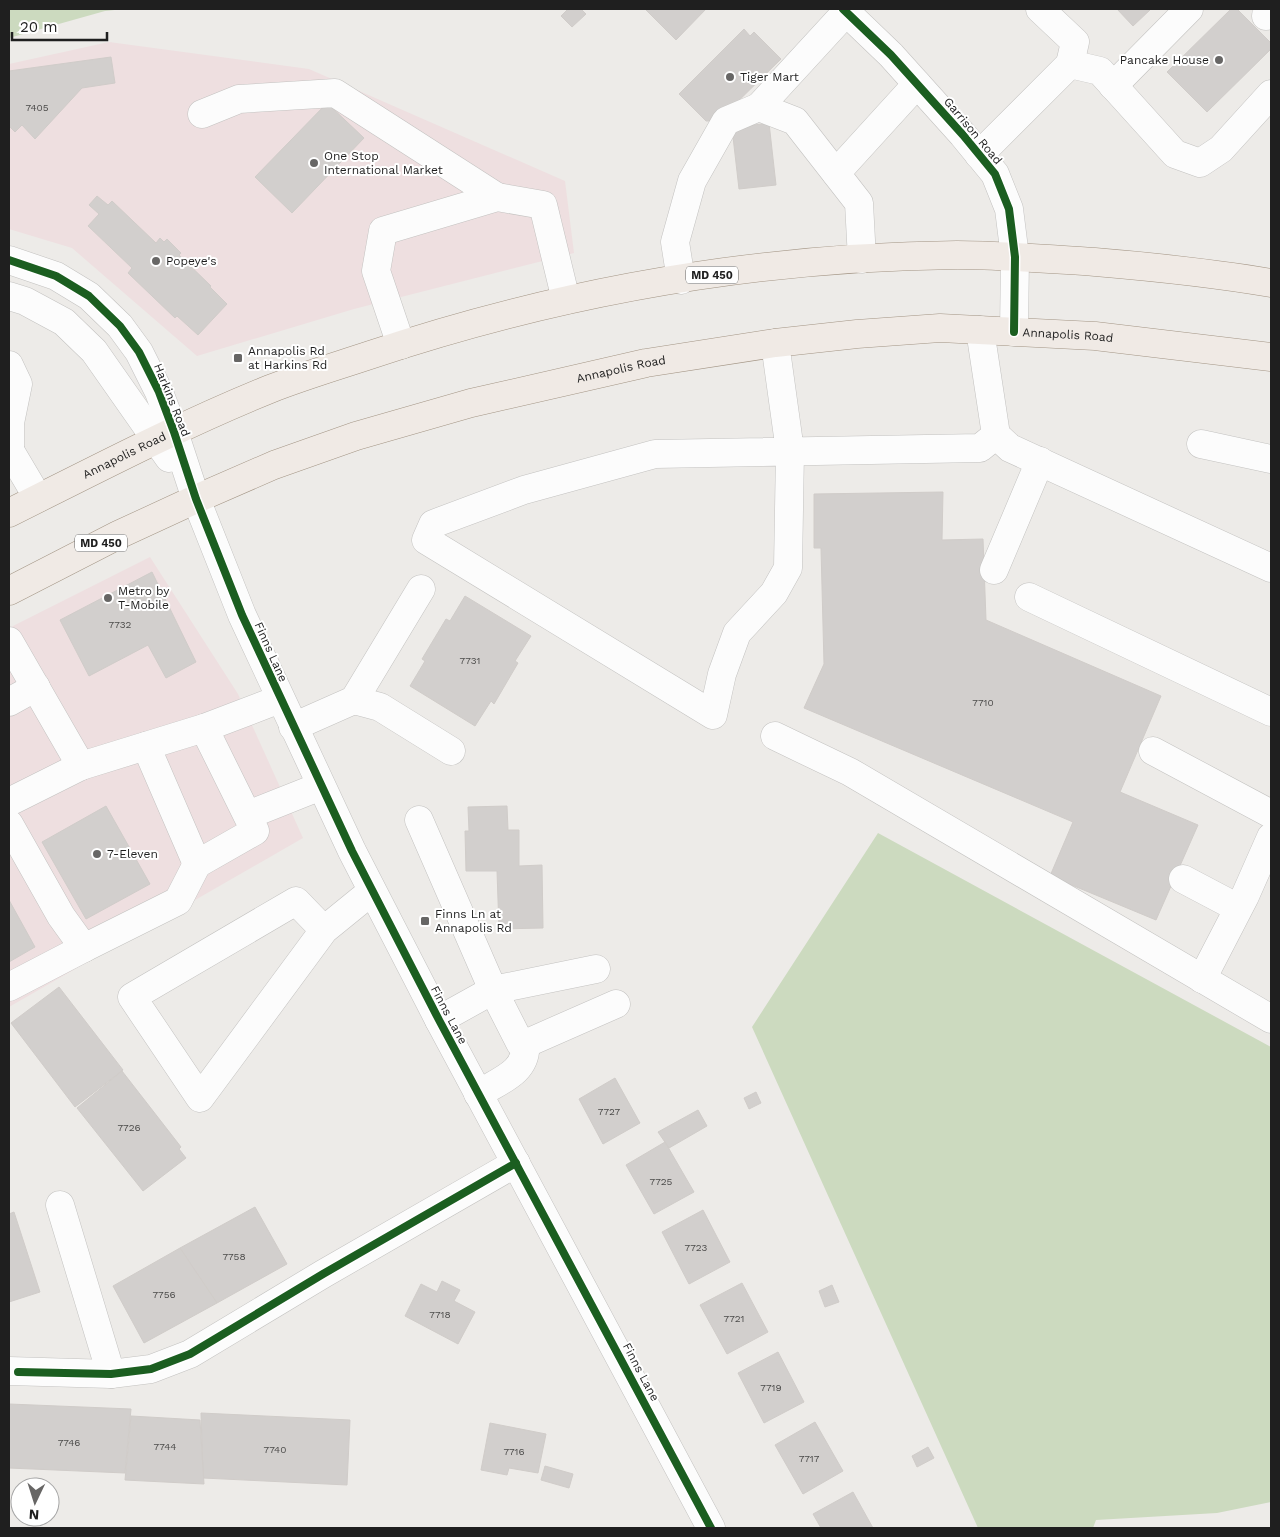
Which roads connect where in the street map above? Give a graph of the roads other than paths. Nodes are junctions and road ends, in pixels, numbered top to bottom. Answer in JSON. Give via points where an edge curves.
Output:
{"nodes":[{"id":1,"x":1040,"y":9,"type":"edge"},
{"id":2,"x":1189,"y":9,"type":"edge"},
{"id":3,"x":846,"y":10,"type":"edge"},
{"id":4,"x":1070,"y":64,"type":"junction"},
{"id":5,"x":917,"y":84,"type":"junction"},
{"id":6,"x":1113,"y":86,"type":"junction"},
{"id":7,"x":1271,"y":94,"type":"edge"},
{"id":8,"x":759,"y":107,"type":"junction"},
{"id":9,"x":202,"y":114,"type":"dead end"},
{"id":10,"x":979,"y":155,"type":"junction"},
{"id":11,"x":836,"y":173,"type":"junction"},
{"id":12,"x":497,"y":197,"type":"junction"},
{"id":13,"x":1015,"y":257,"type":"junction"},
{"id":14,"x":862,"y":259,"type":"junction"},
{"id":15,"x":9,"y":260,"type":"edge"},
{"id":16,"x":681,"y":280,"type":"junction"},
{"id":17,"x":1271,"y":282,"type":"edge"},
{"id":18,"x":9,"y":296,"type":"edge"},
{"id":19,"x":566,"y":300,"type":"junction"},
{"id":20,"x":980,"y":330,"type":"junction"},
{"id":21,"x":1014,"y":332,"type":"junction"},
{"id":22,"x":775,"y":343,"type":"junction"},
{"id":23,"x":401,"y":345,"type":"junction"},
{"id":24,"x":1271,"y":357,"type":"edge"},
{"id":25,"x":9,"y":365,"type":"edge"},
{"id":26,"x":996,"y":435,"type":"junction"},
{"id":27,"x":165,"y":436,"type":"junction"},
{"id":28,"x":1201,"y":444,"type":"dead end"},
{"id":29,"x":9,"y":450,"type":"edge"},
{"id":30,"x":790,"y":452,"type":"junction"},
{"id":31,"x":1271,"y":459,"type":"edge"},
{"id":32,"x":1040,"y":461,"type":"junction"},
{"id":33,"x":38,"y":498,"type":"junction"},
{"id":34,"x":196,"y":499,"type":"junction"},
{"id":35,"x":9,"y":512,"type":"edge"},
{"id":36,"x":1271,"y":568,"type":"edge"},
{"id":37,"x":994,"y":570,"type":"dead end"},
{"id":38,"x":421,"y":589,"type":"dead end"},
{"id":39,"x":9,"y":592,"type":"edge"},
{"id":40,"x":1028,"y":597,"type":"dead end"},
{"id":41,"x":9,"y":641,"type":"edge"},
{"id":42,"x":36,"y":687,"type":"junction"},
{"id":43,"x":280,"y":699,"type":"junction"},
{"id":44,"x":354,"y":700,"type":"junction"},
{"id":45,"x":9,"y":702,"type":"edge"},
{"id":46,"x":1271,"y":712,"type":"edge"},
{"id":47,"x":204,"y":728,"type":"junction"},
{"id":48,"x":293,"y":728,"type":"junction"},
{"id":49,"x":775,"y":736,"type":"dead end"},
{"id":50,"x":146,"y":746,"type":"junction"},
{"id":51,"x":451,"y":751,"type":"dead end"},
{"id":52,"x":1153,"y":751,"type":"dead end"},
{"id":53,"x":81,"y":766,"type":"junction"},
{"id":54,"x":321,"y":786,"type":"junction"},
{"id":55,"x":9,"y":802,"type":"edge"},
{"id":56,"x":1271,"y":814,"type":"edge"},
{"id":57,"x":248,"y":815,"type":"junction"},
{"id":58,"x":419,"y":820,"type":"dead end"},
{"id":59,"x":9,"y":824,"type":"edge"},
{"id":60,"x":1271,"y":837,"type":"edge"},
{"id":61,"x":197,"y":864,"type":"junction"},
{"id":62,"x":1183,"y":879,"type":"dead end"},
{"id":63,"x":372,"y":891,"type":"junction"},
{"id":64,"x":1238,"y":908,"type":"junction"},
{"id":65,"x":324,"y":930,"type":"junction"},
{"id":66,"x":84,"y":948,"type":"junction"},
{"id":67,"x":596,"y":969,"type":"dead end"},
{"id":68,"x":1202,"y":979,"type":"junction"},
{"id":69,"x":9,"y":987,"type":"edge"},
{"id":70,"x":493,"y":990,"type":"junction"},
{"id":71,"x":616,"y":1004,"type":"dead end"},
{"id":72,"x":1271,"y":1019,"type":"edge"},
{"id":73,"x":439,"y":1020,"type":"junction"},
{"id":74,"x":525,"y":1044,"type":"junction"},
{"id":75,"x":478,"y":1094,"type":"junction"},
{"id":76,"x":516,"y":1163,"type":"junction"},
{"id":77,"x":60,"y":1205,"type":"dead end"},
{"id":78,"x":13,"y":1372,"type":"edge"},
{"id":79,"x":112,"y":1374,"type":"junction"},
{"id":80,"x":711,"y":1528,"type":"edge"}],
"edges":[{"from":1,"to":4,"type":"street","via":[[1075,42]]},
{"from":2,"to":6,"type":"street"},
{"from":3,"to":5,"type":"street","name":"Garrison Road"},
{"from":3,"to":8,"type":"street"},
{"from":4,"to":6,"type":"street","via":[[1100,70]]},
{"from":4,"to":10,"type":"street"},
{"from":5,"to":10,"type":"street","name":"Garrison Road"},
{"from":5,"to":11,"type":"street"},
{"from":6,"to":7,"type":"street","via":[[1175,154],[1200,163],[1220,149]]},
{"from":8,"to":11,"type":"street","via":[[795,121]]},
{"from":8,"to":16,"type":"street","via":[[726,122],[692,181],[675,242]]},
{"from":9,"to":12,"type":"street","via":[[239,99],[335,93]]},
{"from":10,"to":13,"type":"street","name":"Garrison Road","via":[[995,174],[1010,209]]},
{"from":11,"to":14,"type":"street","via":[[859,203]]},
{"from":12,"to":19,"type":"street","via":[[544,205]]},
{"from":12,"to":23,"type":"street","via":[[383,232],[376,271]]},
{"from":13,"to":14,"type":"main road","name":"Annapolis Road","number":"MD 450","via":[[958,255]]},
{"from":13,"to":17,"type":"main road","name":"Annapolis Road","number":"MD 450","via":[[1156,267]]},
{"from":13,"to":21,"type":"street","name":"Garrison Road"},
{"from":14,"to":16,"type":"main road","name":"Annapolis Road","number":"MD 450","via":[[792,264]]},
{"from":15,"to":27,"type":"street","name":"Harkins Road","via":[[56,276],[89,296],[120,326],[139,352],[159,392]]},
{"from":16,"to":19,"type":"main road","name":"Annapolis Road","number":"MD 450"},
{"from":18,"to":27,"type":"street","name":"Harkins Road","via":[[64,322],[94,351]]},
{"from":19,"to":23,"type":"main road","name":"Annapolis Road","number":"MD 450","via":[[505,314]]},
{"from":20,"to":21,"type":"main road","name":"Annapolis Road","number":"MD 450"},
{"from":20,"to":22,"type":"main road","name":"Annapolis Road","number":"MD 450","via":[[940,328]]},
{"from":20,"to":26,"type":"street"},
{"from":21,"to":24,"type":"main road","name":"Annapolis Road","number":"MD 450","via":[[1095,336]]},
{"from":22,"to":30,"type":"street"},
{"from":22,"to":34,"type":"main road","name":"Annapolis Road","number":"MD 450","via":[[646,363],[471,403],[356,436]]},
{"from":23,"to":27,"type":"main road","name":"Annapolis Road","number":"MD 450","via":[[273,388]]},
{"from":25,"to":29,"type":"street","via":[[18,384],[10,423]]},
{"from":26,"to":30,"type":"street","via":[[980,448]]},
{"from":26,"to":32,"type":"street","via":[[1010,448]]},
{"from":27,"to":33,"type":"main road","name":"Annapolis Road","number":"MD 450"},
{"from":27,"to":34,"type":"street","name":"Harkins Road"},
{"from":28,"to":31,"type":"street"},
{"from":29,"to":33,"type":"street"},
{"from":30,"to":30,"type":"street","via":[[655,454],[524,490],[433,524],[426,540],[713,715],[722,674],[737,633],[774,593],[788,568]]},
{"from":32,"to":36,"type":"street"},
{"from":32,"to":37,"type":"street"},
{"from":33,"to":35,"type":"main road","name":"Annapolis Road","number":"MD 450"},
{"from":34,"to":39,"type":"main road","name":"Annapolis Road","number":"MD 450"},
{"from":34,"to":43,"type":"street","name":"Finns Lane","via":[[242,615]]},
{"from":38,"to":44,"type":"street"},
{"from":40,"to":46,"type":"street"},
{"from":41,"to":42,"type":"street"},
{"from":42,"to":45,"type":"street"},
{"from":42,"to":53,"type":"street"},
{"from":43,"to":47,"type":"street"},
{"from":43,"to":48,"type":"street","name":"Finns Lane"},
{"from":44,"to":48,"type":"street"},
{"from":44,"to":51,"type":"street","via":[[380,707]]},
{"from":47,"to":50,"type":"street"},
{"from":47,"to":57,"type":"street"},
{"from":48,"to":54,"type":"street","name":"Finns Lane"},
{"from":49,"to":68,"type":"street","via":[[850,772]]},
{"from":50,"to":53,"type":"street"},
{"from":50,"to":61,"type":"street"},
{"from":52,"to":56,"type":"street"},
{"from":53,"to":55,"type":"street"},
{"from":54,"to":57,"type":"street"},
{"from":54,"to":63,"type":"street","name":"Finns Lane"},
{"from":57,"to":61,"type":"street","via":[[255,831]]},
{"from":58,"to":70,"type":"street"},
{"from":59,"to":66,"type":"street","via":[[61,916]]},
{"from":60,"to":64,"type":"street"},
{"from":61,"to":66,"type":"street","via":[[178,901]]},
{"from":62,"to":64,"type":"street"},
{"from":63,"to":65,"type":"street"},
{"from":63,"to":73,"type":"street","name":"Finns Lane"},
{"from":64,"to":68,"type":"street"},
{"from":65,"to":65,"type":"street","via":[[318,938],[200,1098],[132,997],[296,901]]},
{"from":66,"to":69,"type":"street"},
{"from":67,"to":70,"type":"street"},
{"from":68,"to":72,"type":"street"},
{"from":70,"to":73,"type":"street"},
{"from":70,"to":74,"type":"street","via":[[516,1037]]},
{"from":71,"to":74,"type":"street"},
{"from":73,"to":75,"type":"street","name":"Finns Lane"},
{"from":74,"to":75,"type":"street","via":[[524,1062],[518,1069]]},
{"from":75,"to":76,"type":"street","name":"Finns Lane"},
{"from":76,"to":79,"type":"street","via":[[190,1354],[151,1369]]},
{"from":76,"to":80,"type":"street","name":"Finns Lane"},
{"from":77,"to":79,"type":"street"},
{"from":78,"to":79,"type":"street"}]}
